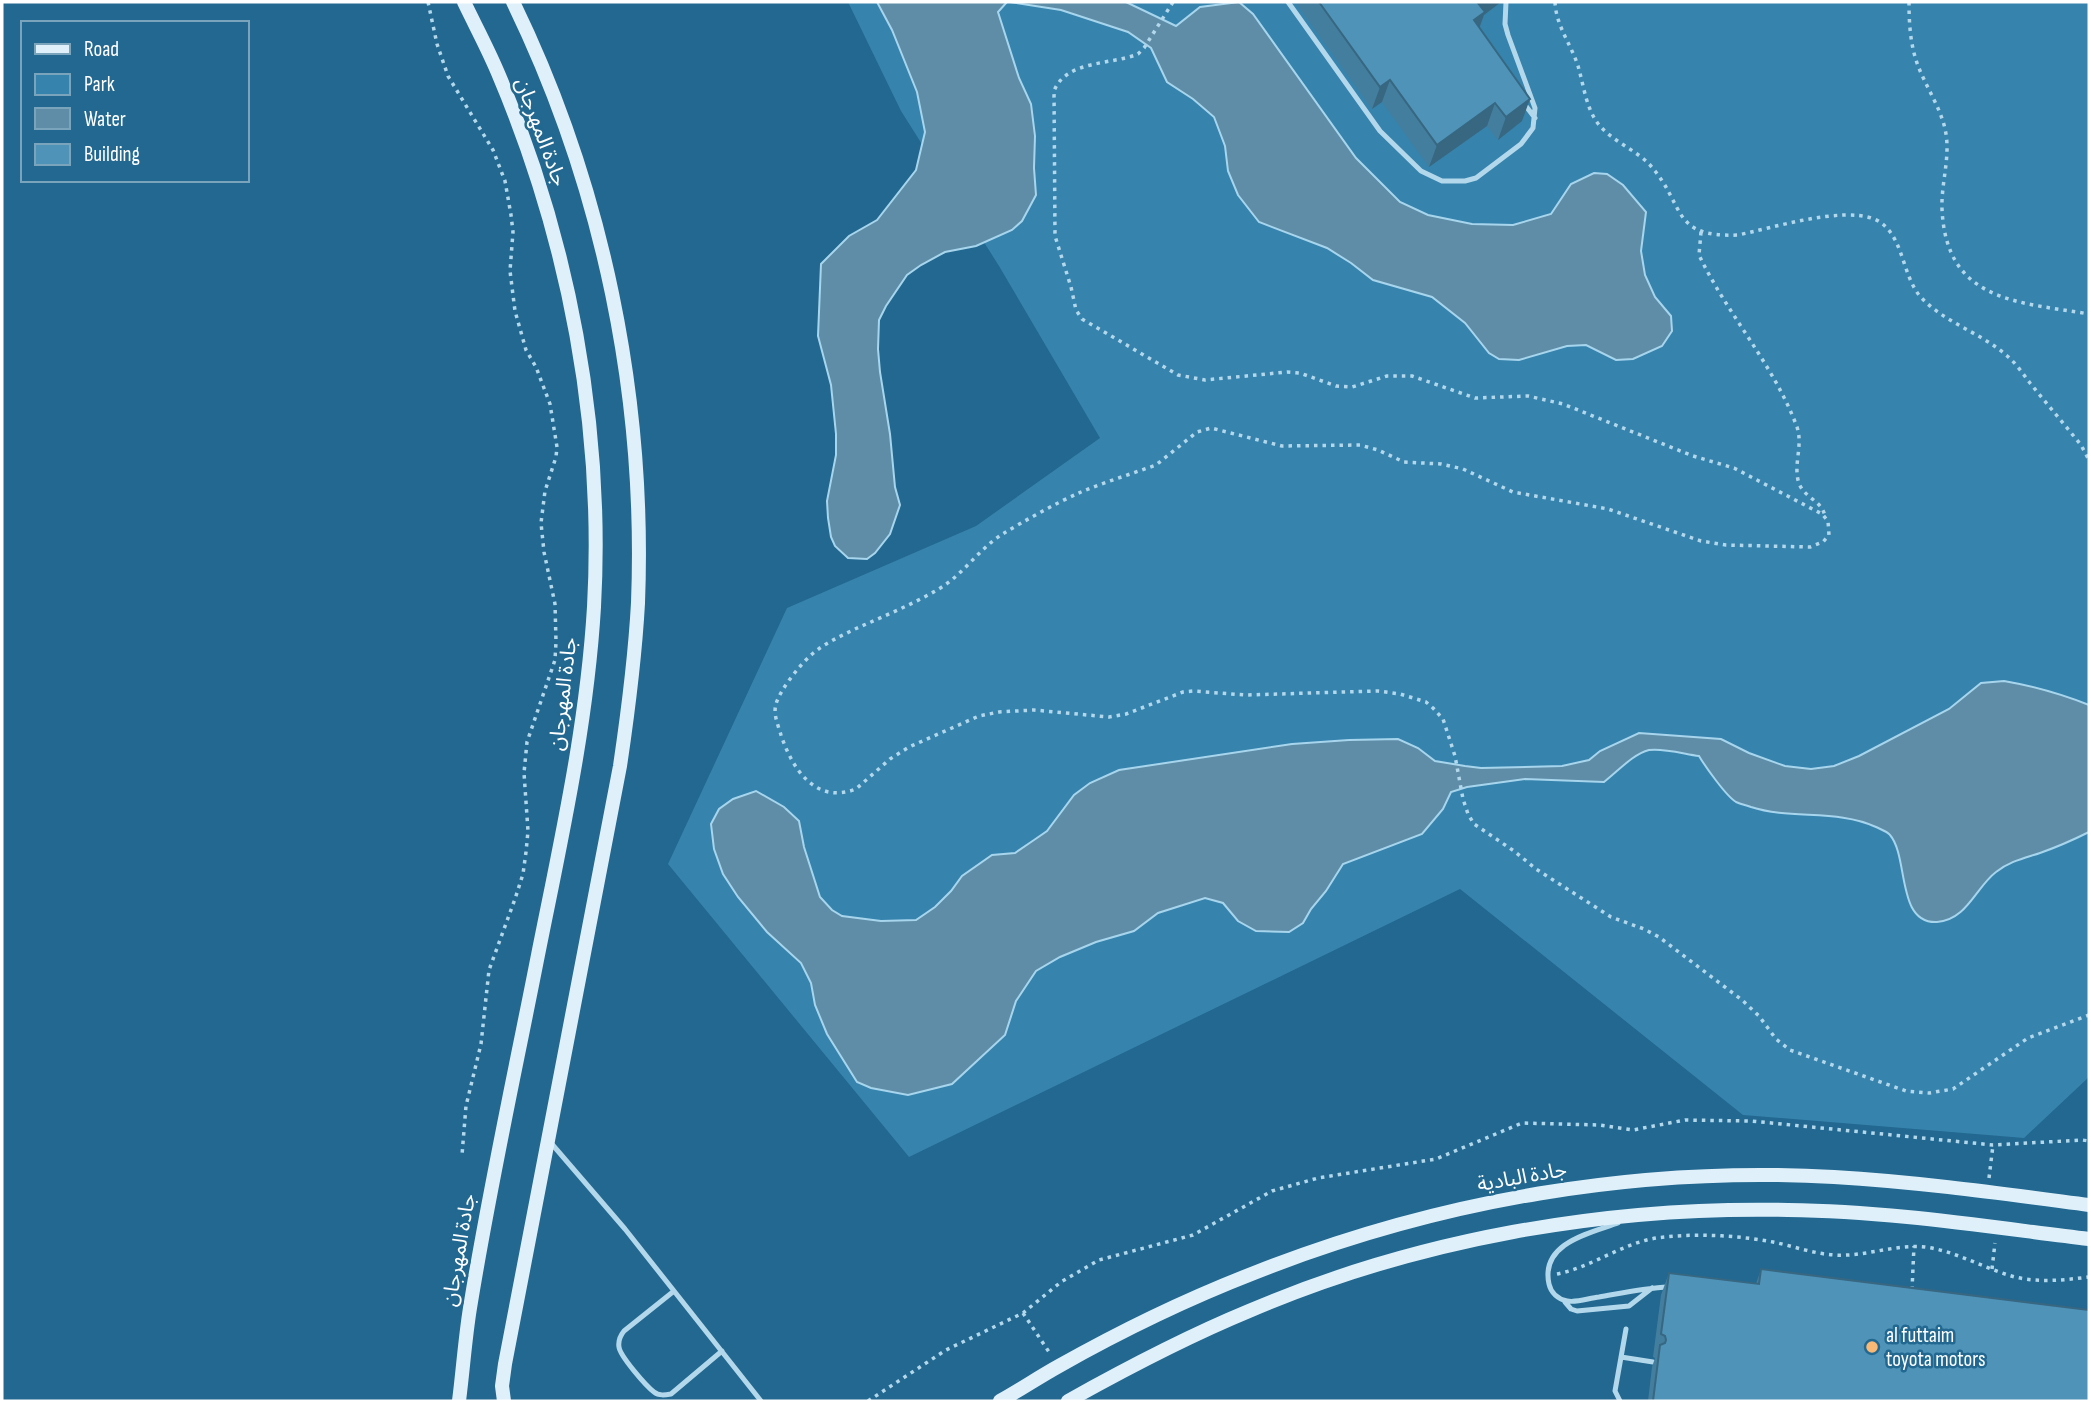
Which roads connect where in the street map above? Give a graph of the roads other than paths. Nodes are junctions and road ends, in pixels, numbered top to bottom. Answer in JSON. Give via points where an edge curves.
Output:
{"nodes":[{"id":1,"x":464,"y":2,"type":"edge"},
{"id":2,"x":513,"y":2,"type":"edge"},
{"id":3,"x":1288,"y":2,"type":"edge"},
{"id":4,"x":1506,"y":2,"type":"edge"},
{"id":5,"x":1520,"y":98,"type":"edge"},
{"id":6,"x":1535,"y":118,"type":"junction"},
{"id":7,"x":548,"y":1141,"type":"junction"},
{"id":8,"x":2089,"y":1205,"type":"edge"},
{"id":9,"x":1639,"y":1215,"type":"junction"},
{"id":10,"x":2089,"y":1239,"type":"edge"},
{"id":11,"x":1678,"y":1286,"type":"edge"},
{"id":12,"x":1652,"y":1288,"type":"junction"},
{"id":13,"x":674,"y":1291,"type":"junction"},
{"id":14,"x":1564,"y":1300,"type":"junction"},
{"id":15,"x":1626,"y":1329,"type":"dead end"},
{"id":16,"x":722,"y":1351,"type":"junction"},
{"id":17,"x":1621,"y":1357,"type":"junction"},
{"id":18,"x":1653,"y":1362,"type":"dead end"},
{"id":19,"x":459,"y":1401,"type":"edge"},
{"id":20,"x":504,"y":1401,"type":"edge"},
{"id":21,"x":761,"y":1401,"type":"edge"},
{"id":22,"x":1000,"y":1401,"type":"edge"},
{"id":23,"x":1068,"y":1401,"type":"edge"},
{"id":24,"x":1620,"y":1401,"type":"edge"}],
"edges":[{"from":1,"to":19,"type":"main road","name":"جادة المهرجان","via":[[526,144],[556,244],[582,371],[595,527],[588,683],[577,760],[470,1305]]},
{"from":2,"to":7,"type":"main road","name":"جادة المهرجان","via":[[563,117],[608,275],[625,370],[638,520],[632,685]]},
{"from":3,"to":6,"type":"lane","via":[[1380,131],[1431,177],[1453,182],[1476,177],[1521,144]]},
{"from":4,"to":6,"type":"lane","via":[[1505,24]]},
{"from":5,"to":6,"type":"lane"},
{"from":7,"to":13,"type":"lane"},
{"from":7,"to":20,"type":"main road","name":"جادة المهرجان","via":[[505,1364]]},
{"from":8,"to":22,"type":"main road","name":"جادة البادية","via":[[1892,1181],[1773,1175],[1655,1180],[1538,1194],[1422,1218],[1308,1252],[1198,1296]]},
{"from":9,"to":10,"type":"main road","via":[[1738,1210],[1888,1215]]},
{"from":9,"to":14,"type":"lane","via":[[1564,1244],[1554,1255],[1549,1288]]},
{"from":9,"to":23,"type":"main road","via":[[1490,1237],[1345,1275],[1205,1329]]},
{"from":11,"to":12,"type":"lane"},
{"from":12,"to":14,"type":"lane"},
{"from":12,"to":14,"type":"lane","via":[[1625,1307],[1577,1311]]},
{"from":13,"to":16,"type":"lane"},
{"from":13,"to":16,"type":"lane","via":[[624,1331],[618,1346],[622,1356],[654,1392],[667,1395]]},
{"from":15,"to":17,"type":"lane"},
{"from":16,"to":21,"type":"lane"},
{"from":17,"to":18,"type":"lane"},
{"from":17,"to":24,"type":"lane","via":[[1615,1391]]}]}
